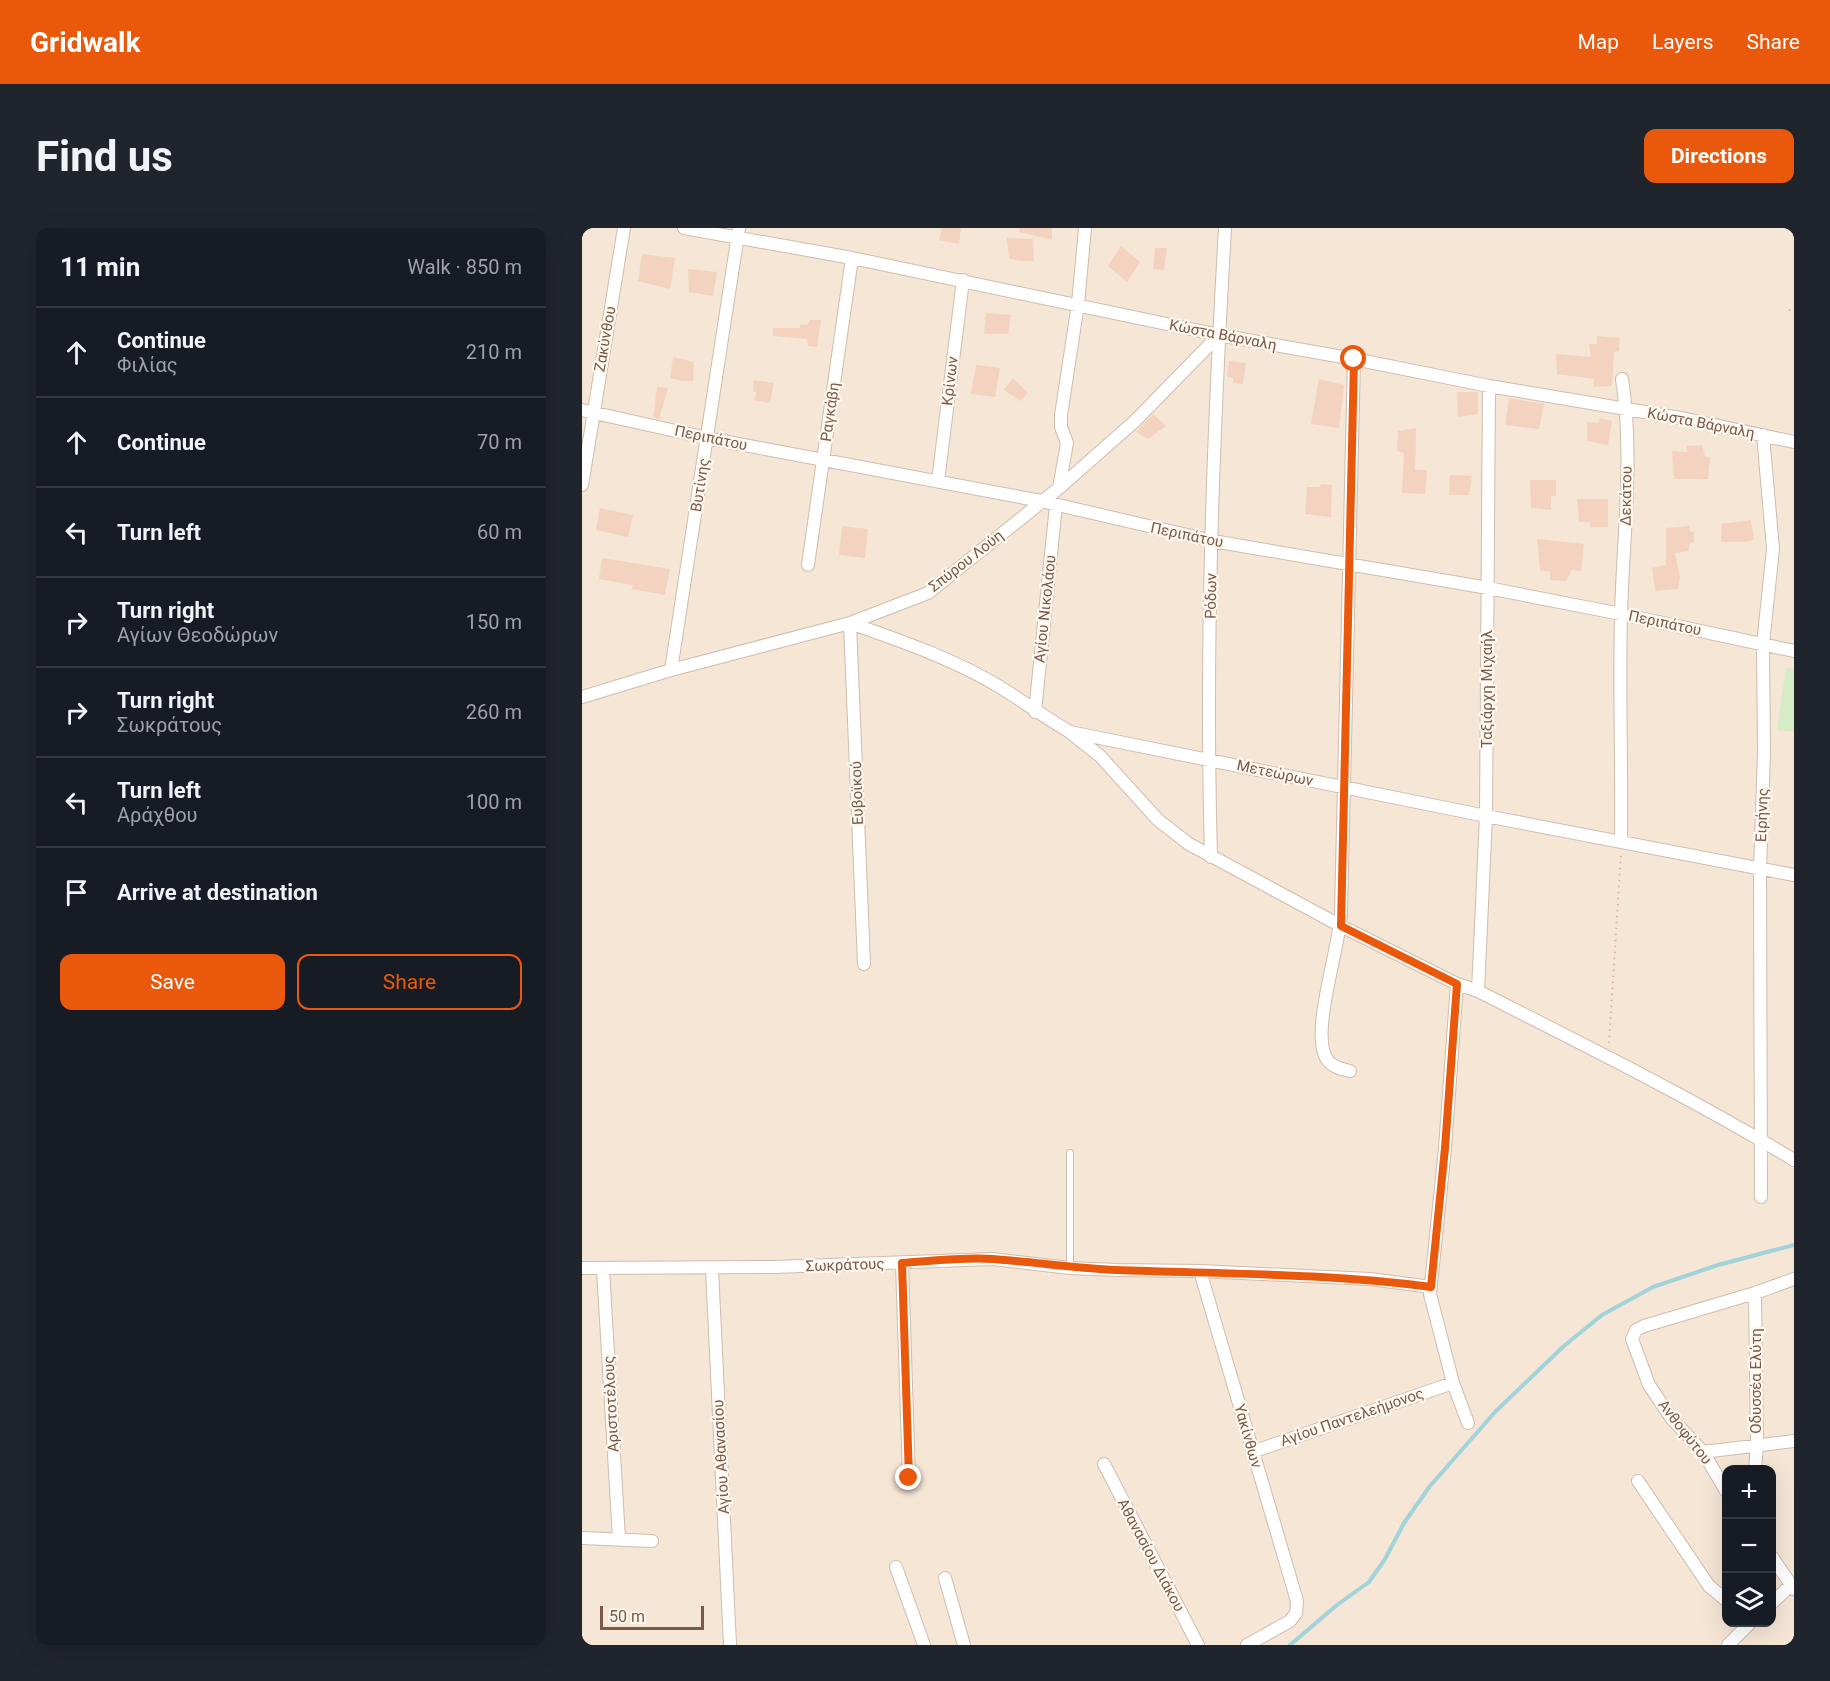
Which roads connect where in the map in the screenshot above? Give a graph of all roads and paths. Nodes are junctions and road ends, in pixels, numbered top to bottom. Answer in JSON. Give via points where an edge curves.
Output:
{"nodes":[{"id":1,"x":624,"y":228,"type":"edge"},
{"id":2,"x":684,"y":228,"type":"edge"},
{"id":3,"x":1085,"y":228,"type":"edge"},
{"id":4,"x":1225,"y":228,"type":"edge"},
{"id":5,"x":738,"y":233,"type":"edge"},
{"id":6,"x":852,"y":258,"type":"junction"},
{"id":7,"x":963,"y":280,"type":"junction"},
{"id":8,"x":1078,"y":304,"type":"junction"},
{"id":9,"x":1789,"y":310,"type":"dead end"},
{"id":10,"x":1794,"y":311,"type":"edge"},
{"id":11,"x":1219,"y":335,"type":"junction"},
{"id":12,"x":1354,"y":359,"type":"junction"},
{"id":13,"x":1622,"y":379,"type":"dead end"},
{"id":14,"x":1489,"y":386,"type":"junction"},
{"id":15,"x":1627,"y":409,"type":"junction"},
{"id":16,"x":587,"y":411,"type":"edge"},
{"id":17,"x":1763,"y":435,"type":"junction"},
{"id":18,"x":707,"y":438,"type":"junction"},
{"id":19,"x":1794,"y":442,"type":"edge"},
{"id":20,"x":823,"y":460,"type":"junction"},
{"id":21,"x":938,"y":481,"type":"junction"},
{"id":22,"x":582,"y":485,"type":"edge"},
{"id":23,"x":1059,"y":488,"type":"junction"},
{"id":24,"x":1041,"y":501,"type":"junction"},
{"id":25,"x":1056,"y":506,"type":"junction"},
{"id":26,"x":1213,"y":541,"type":"junction"},
{"id":27,"x":808,"y":565,"type":"dead end"},
{"id":28,"x":1349,"y":565,"type":"junction"},
{"id":29,"x":1488,"y":588,"type":"junction"},
{"id":30,"x":1621,"y":614,"type":"junction"},
{"id":31,"x":850,"y":623,"type":"junction"},
{"id":32,"x":1763,"y":644,"type":"junction"},
{"id":33,"x":1794,"y":651,"type":"edge"},
{"id":34,"x":671,"y":670,"type":"junction"},
{"id":35,"x":582,"y":697,"type":"edge"},
{"id":36,"x":1035,"y":712,"type":"junction"},
{"id":37,"x":1071,"y":732,"type":"junction"},
{"id":38,"x":1208,"y":759,"type":"junction"},
{"id":39,"x":1344,"y":788,"type":"junction"},
{"id":40,"x":1486,"y":816,"type":"junction"},
{"id":41,"x":1622,"y":842,"type":"junction"},
{"id":42,"x":1211,"y":857,"type":"junction"},
{"id":43,"x":1760,"y":870,"type":"junction"},
{"id":44,"x":1794,"y":875,"type":"edge"},
{"id":45,"x":1341,"y":926,"type":"junction"},
{"id":46,"x":864,"y":964,"type":"dead end"},
{"id":47,"x":1457,"y":984,"type":"junction"},
{"id":48,"x":1478,"y":991,"type":"junction"},
{"id":49,"x":1608,"y":1057,"type":"junction"},
{"id":50,"x":1350,"y":1071,"type":"dead end"},
{"id":51,"x":1759,"y":1138,"type":"junction"},
{"id":52,"x":1070,"y":1153,"type":"dead end"},
{"id":53,"x":1794,"y":1160,"type":"edge"},
{"id":54,"x":1761,"y":1197,"type":"dead end"},
{"id":55,"x":902,"y":1263,"type":"junction"},
{"id":56,"x":582,"y":1268,"type":"edge"},
{"id":57,"x":1070,"y":1268,"type":"junction"},
{"id":58,"x":603,"y":1269,"type":"junction"},
{"id":59,"x":712,"y":1269,"type":"junction"},
{"id":60,"x":1200,"y":1271,"type":"junction"},
{"id":61,"x":1794,"y":1279,"type":"edge"},
{"id":62,"x":1431,"y":1287,"type":"junction"},
{"id":63,"x":1755,"y":1293,"type":"junction"},
{"id":64,"x":1453,"y":1383,"type":"junction"},
{"id":65,"x":1468,"y":1423,"type":"dead end"},
{"id":66,"x":1794,"y":1441,"type":"edge"},
{"id":67,"x":1757,"y":1444,"type":"junction"},
{"id":68,"x":1252,"y":1452,"type":"junction"},
{"id":69,"x":1703,"y":1452,"type":"junction"},
{"id":70,"x":1104,"y":1464,"type":"dead end"},
{"id":71,"x":1755,"y":1465,"type":"edge"},
{"id":72,"x":909,"y":1478,"type":"dead end"},
{"id":73,"x":1638,"y":1480,"type":"dead end"},
{"id":74,"x":1722,"y":1484,"type":"edge"},
{"id":75,"x":582,"y":1538,"type":"edge"},
{"id":76,"x":619,"y":1539,"type":"junction"},
{"id":77,"x":652,"y":1541,"type":"dead end"},
{"id":78,"x":1776,"y":1563,"type":"edge"},
{"id":79,"x":896,"y":1567,"type":"dead end"},
{"id":80,"x":945,"y":1578,"type":"dead end"},
{"id":81,"x":1792,"y":1587,"type":"edge"},
{"id":82,"x":1722,"y":1597,"type":"edge"},
{"id":83,"x":1776,"y":1600,"type":"edge"},
{"id":84,"x":1747,"y":1627,"type":"edge"},
{"id":85,"x":730,"y":1645,"type":"edge"},
{"id":86,"x":924,"y":1645,"type":"edge"},
{"id":87,"x":964,"y":1645,"type":"edge"},
{"id":88,"x":1198,"y":1645,"type":"edge"},
{"id":89,"x":1247,"y":1645,"type":"edge"},
{"id":90,"x":1728,"y":1645,"type":"edge"}],
"edges":[{"from":1,"to":16,"type":"street","name":"Ζακύνθου"},
{"from":2,"to":5,"type":"street","name":"Κώστα Βάρναλη"},
{"from":3,"to":8,"type":"street"},
{"from":4,"to":11,"type":"street","name":"Ρόδων"},
{"from":5,"to":6,"type":"street","name":"Κώστα Βάρναλη"},
{"from":5,"to":18,"type":"street","name":"Βυτίνης"},
{"from":6,"to":7,"type":"street","name":"Κώστα Βάρναλη"},
{"from":6,"to":20,"type":"street","name":"Ραγκάβη"},
{"from":7,"to":8,"type":"street","name":"Κώστα Βάρναλη"},
{"from":7,"to":21,"type":"street","name":"Κρίνων"},
{"from":8,"to":11,"type":"street","name":"Κώστα Βάρναλη"},
{"from":8,"to":23,"type":"street","via":[[1061,415],[1067,443]]},
{"from":9,"to":10,"type":"path"},
{"from":11,"to":12,"type":"street","name":"Κώστα Βάρναλη"},
{"from":11,"to":23,"type":"street","name":"Σπύρου Λούη","via":[[1135,421]]},
{"from":11,"to":26,"type":"street","name":"Ρόδων"},
{"from":12,"to":14,"type":"street","name":"Κώστα Βάρναλη"},
{"from":12,"to":28,"type":"street"},
{"from":13,"to":15,"type":"street","name":"Δεκάτου"},
{"from":14,"to":15,"type":"street","name":"Κώστα Βάρναλη"},
{"from":14,"to":29,"type":"street","name":"Ταξιάρχη Μιχαήλ"},
{"from":15,"to":17,"type":"street","name":"Κώστα Βάρναλη"},
{"from":15,"to":30,"type":"street","name":"Δεκάτου"},
{"from":16,"to":18,"type":"street","name":"Περιπάτου"},
{"from":16,"to":22,"type":"street","name":"Ζακύνθου"},
{"from":17,"to":19,"type":"street","name":"Κώστα Βάρναλη"},
{"from":17,"to":32,"type":"street","name":"Ειρήνης","via":[[1773,549]]},
{"from":18,"to":20,"type":"street","name":"Περιπάτου"},
{"from":18,"to":34,"type":"street","name":"Βυτίνης"},
{"from":20,"to":21,"type":"street","name":"Περιπάτου"},
{"from":20,"to":27,"type":"street","name":"Ραγκάβη"},
{"from":21,"to":24,"type":"street","name":"Περιπάτου"},
{"from":23,"to":24,"type":"street","name":"Σπύρου Λούη"},
{"from":24,"to":25,"type":"street","name":"Περιπάτου"},
{"from":24,"to":31,"type":"street","name":"Σπύρου Λούη","via":[[928,593]]},
{"from":25,"to":26,"type":"street","name":"Περιπάτου"},
{"from":25,"to":36,"type":"street","name":"Αγίου Νικολάου"},
{"from":26,"to":28,"type":"street","name":"Περιπάτου"},
{"from":26,"to":38,"type":"street","name":"Ρόδων"},
{"from":28,"to":29,"type":"street","name":"Περιπάτου"},
{"from":28,"to":39,"type":"street"},
{"from":29,"to":30,"type":"street","name":"Περιπάτου"},
{"from":29,"to":40,"type":"street","name":"Ταξιάρχη Μιχαήλ"},
{"from":30,"to":32,"type":"street","name":"Περιπάτου"},
{"from":30,"to":41,"type":"street","name":"Δεκάτου"},
{"from":31,"to":34,"type":"street","name":"Σπύρου Λούη"},
{"from":31,"to":36,"type":"street","name":"Μετεώρων","via":[[959,666]]},
{"from":31,"to":46,"type":"street","name":"Ευβοϊκού"},
{"from":32,"to":33,"type":"street","name":"Περιπάτου"},
{"from":32,"to":43,"type":"street","name":"Ειρήνης"},
{"from":34,"to":35,"type":"street","name":"Σπύρου Λούη"},
{"from":36,"to":37,"type":"street","name":"Μετεώρων"},
{"from":37,"to":38,"type":"street","name":"Μετεώρων"},
{"from":37,"to":42,"type":"street","via":[[1100,756],[1158,820]]},
{"from":38,"to":39,"type":"street","name":"Μετεώρων"},
{"from":38,"to":42,"type":"street","name":"Ρόδων"},
{"from":39,"to":40,"type":"street","name":"Μετεώρων"},
{"from":39,"to":45,"type":"street"},
{"from":40,"to":41,"type":"street","name":"Μετεώρων"},
{"from":40,"to":48,"type":"street","name":"Ταξιάρχη Μιχαήλ"},
{"from":41,"to":43,"type":"street","name":"Μετεώρων"},
{"from":41,"to":49,"type":"path"},
{"from":42,"to":45,"type":"street"},
{"from":43,"to":44,"type":"street","name":"Μετεώρων"},
{"from":43,"to":51,"type":"street","name":"Ειρήνης"},
{"from":45,"to":47,"type":"street"},
{"from":45,"to":50,"type":"street","via":[[1320,1028],[1328,1061]]},
{"from":47,"to":48,"type":"street"},
{"from":47,"to":62,"type":"street"},
{"from":48,"to":49,"type":"street"},
{"from":49,"to":51,"type":"street"},
{"from":51,"to":53,"type":"street"},
{"from":51,"to":54,"type":"street","name":"Ειρήνης"},
{"from":52,"to":57,"type":"lane"},
{"from":55,"to":57,"type":"street","name":"Σωκράτους","via":[[992,1259]]},
{"from":55,"to":59,"type":"street","name":"Σωκράτους"},
{"from":55,"to":72,"type":"street"},
{"from":56,"to":58,"type":"street","name":"Σωκράτους"},
{"from":57,"to":60,"type":"street","name":"Σωκράτους"},
{"from":58,"to":59,"type":"street","name":"Σωκράτους"},
{"from":58,"to":76,"type":"street","name":"Αριστοτέλους"},
{"from":59,"to":85,"type":"street","name":"Αγίου Αθανασίου"},
{"from":60,"to":62,"type":"street","name":"Σωκράτους","via":[[1370,1279]]},
{"from":60,"to":68,"type":"street","name":"Υακίνθων"},
{"from":61,"to":63,"type":"street"},
{"from":62,"to":64,"type":"street","via":[[1431,1302]]},
{"from":63,"to":67,"type":"street","name":"Οδυσσέα Ελύτη"},
{"from":63,"to":69,"type":"street","name":"Ανθοφύτου","via":[[1644,1326],[1636,1330],[1632,1339],[1649,1385],[1672,1419]]},
{"from":64,"to":65,"type":"street"},
{"from":64,"to":68,"type":"street","name":"Αγίου Παντελεήμονος"},
{"from":66,"to":67,"type":"street"},
{"from":67,"to":69,"type":"street"},
{"from":67,"to":71,"type":"street","name":"Οδυσσέα Ελύτη"},
{"from":68,"to":89,"type":"street","name":"Υακίνθων","via":[[1297,1601],[1296,1613],[1290,1621]]},
{"from":69,"to":74,"type":"street","name":"Ανθοφύτου"},
{"from":70,"to":88,"type":"street","name":"Αθανασίου Διάκου"},
{"from":73,"to":82,"type":"street","via":[[1709,1586]]},
{"from":75,"to":76,"type":"street"},
{"from":76,"to":77,"type":"street"},
{"from":78,"to":81,"type":"street"},
{"from":79,"to":86,"type":"street"},
{"from":80,"to":87,"type":"street"},
{"from":81,"to":83,"type":"street"},
{"from":84,"to":90,"type":"street"}]}
